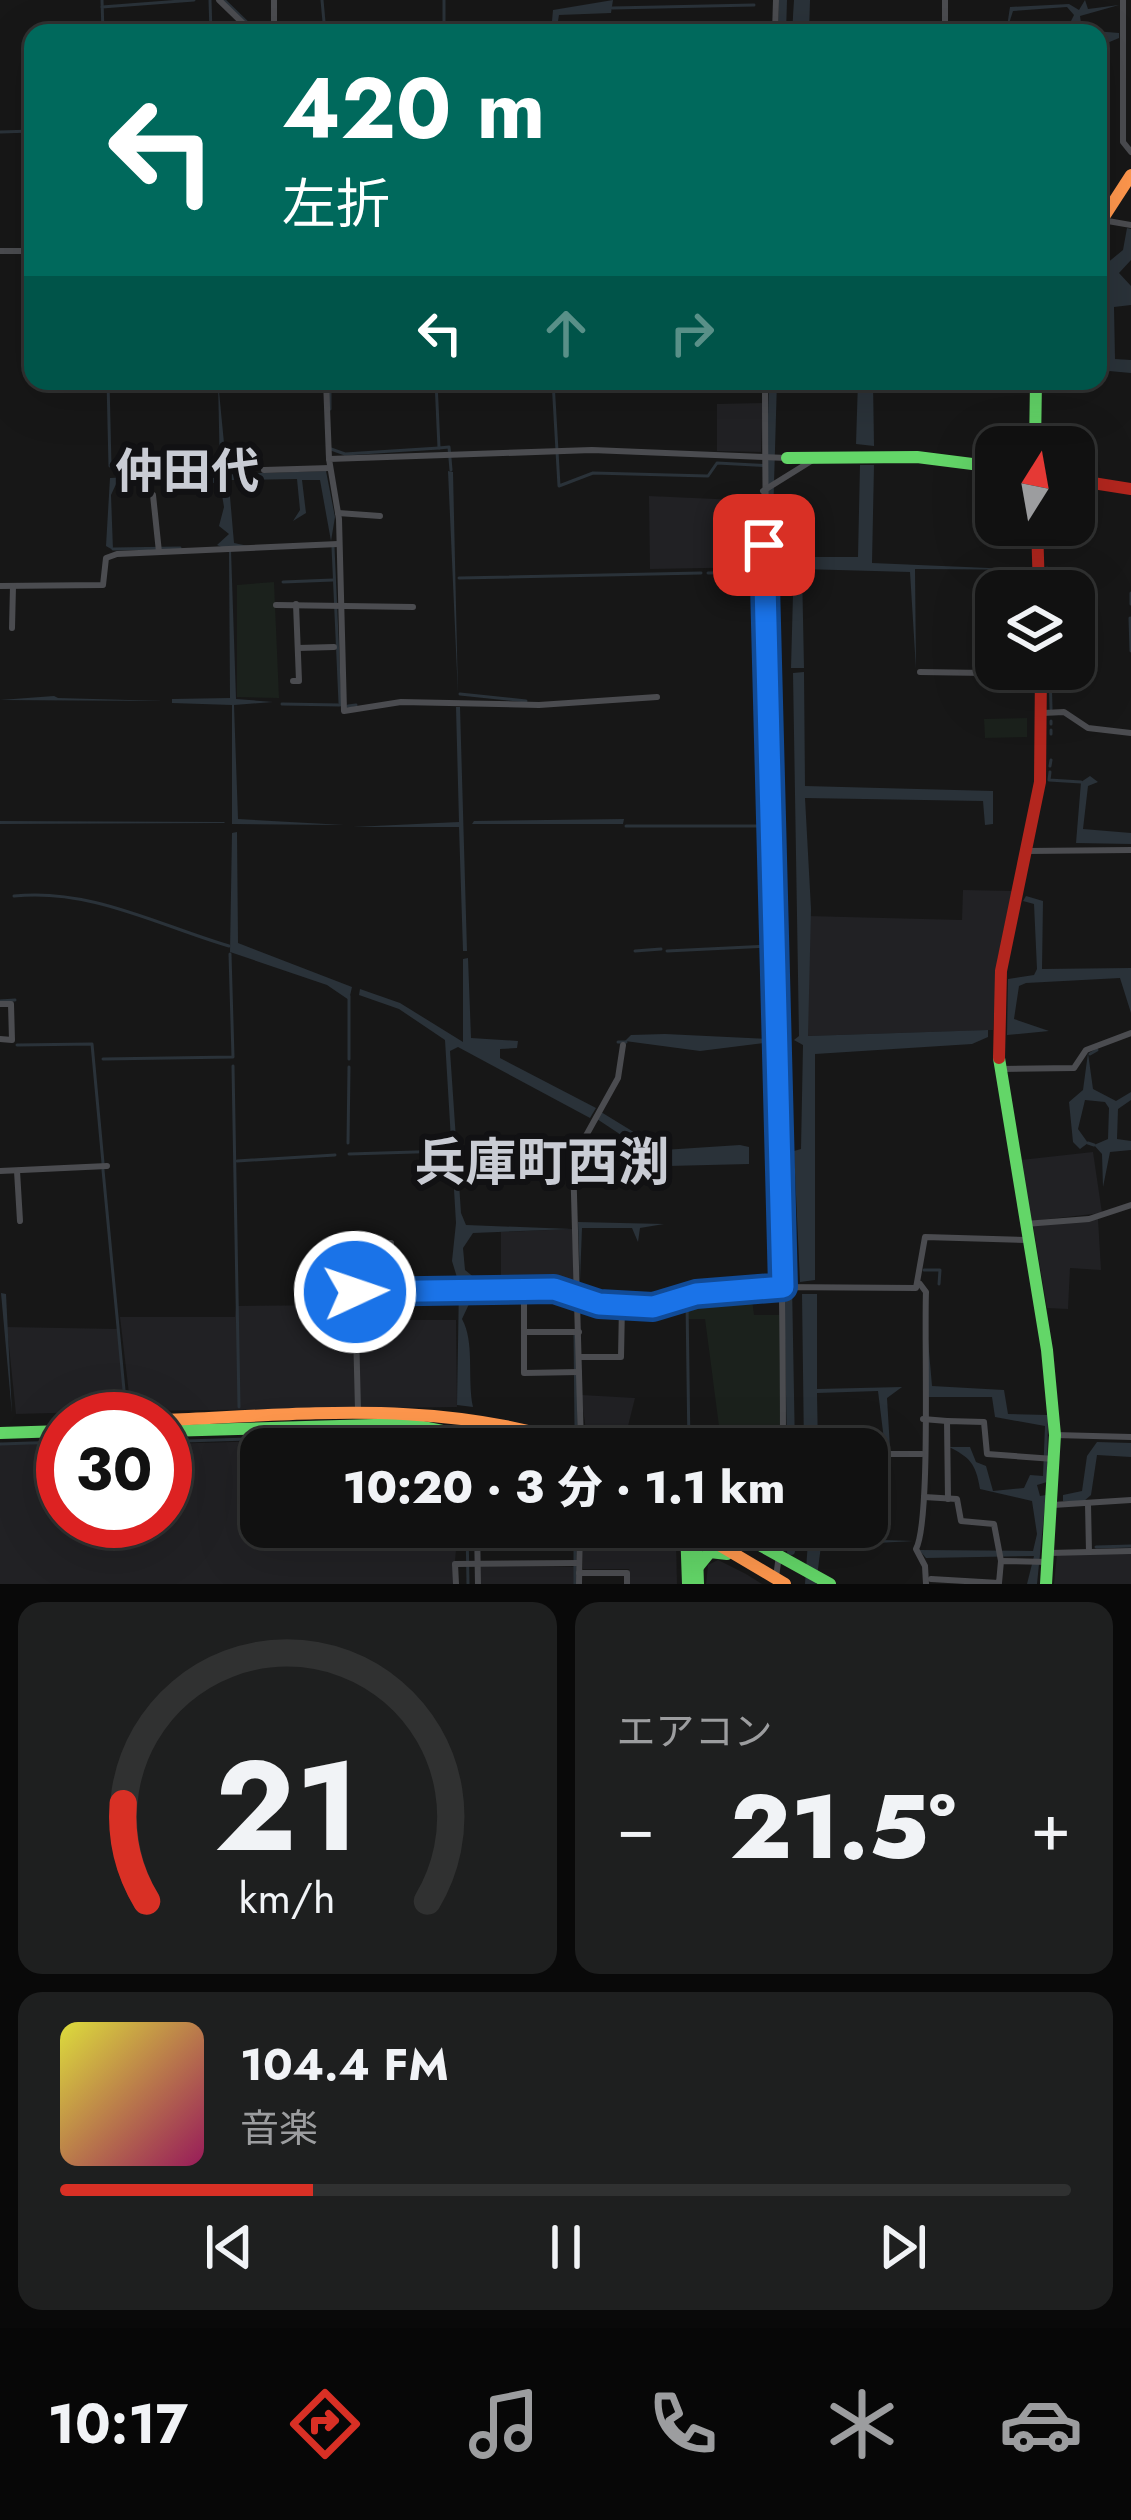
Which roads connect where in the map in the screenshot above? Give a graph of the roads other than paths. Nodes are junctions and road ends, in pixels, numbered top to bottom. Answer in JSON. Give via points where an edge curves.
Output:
{"nodes":[{"id":1,"x":219,"y":0,"type":"edge"},
{"id":2,"x":1125,"y":4,"type":"edge"},
{"id":3,"x":244,"y":24,"type":"edge"},
{"id":4,"x":1131,"y":152,"type":"edge"},
{"id":5,"x":1131,"y":175,"type":"edge"},
{"id":6,"x":1107,"y":212,"type":"edge"},
{"id":7,"x":326,"y":390,"type":"edge"},
{"id":8,"x":765,"y":390,"type":"edge"},
{"id":9,"x":1036,"y":390,"type":"edge"},
{"id":10,"x":1035,"y":426,"type":"edge"},
{"id":11,"x":822,"y":455,"type":"junction"},
{"id":12,"x":781,"y":458,"type":"joint"},
{"id":13,"x":330,"y":463,"type":"junction"},
{"id":14,"x":764,"y":463,"type":"junction"},
{"id":15,"x":975,"y":464,"type":"edge"},
{"id":16,"x":264,"y":470,"type":"dead end"},
{"id":17,"x":1095,"y":483,"type":"edge"},
{"id":18,"x":1131,"y":489,"type":"edge"},
{"id":19,"x":764,"y":491,"type":"junction"},
{"id":20,"x":153,"y":495,"type":"dead end"},
{"id":21,"x":338,"y":513,"type":"junction"},
{"id":22,"x":380,"y":516,"type":"dead end"},
{"id":23,"x":333,"y":545,"type":"junction"},
{"id":24,"x":159,"y":549,"type":"junction"},
{"id":25,"x":0,"y":586,"type":"edge"},
{"id":26,"x":13,"y":586,"type":"junction"},
{"id":27,"x":296,"y":604,"type":"junction"},
{"id":28,"x":337,"y":604,"type":"junction"},
{"id":29,"x":276,"y":605,"type":"dead end"},
{"id":30,"x":413,"y":607,"type":"dead end"},
{"id":31,"x":12,"y":628,"type":"dead end"},
{"id":32,"x":334,"y":647,"type":"dead end"},
{"id":33,"x":298,"y":648,"type":"junction"},
{"id":34,"x":920,"y":672,"type":"dead end"},
{"id":35,"x":975,"y":672,"type":"edge"},
{"id":36,"x":293,"y":681,"type":"dead end"},
{"id":37,"x":1042,"y":690,"type":"edge"},
{"id":38,"x":657,"y":697,"type":"dead end"},
{"id":39,"x":1043,"y":713,"type":"junction"},
{"id":40,"x":1131,"y":733,"type":"edge"},
{"id":41,"x":1131,"y":850,"type":"edge"},
{"id":42,"x":1027,"y":851,"type":"junction"},
{"id":43,"x":0,"y":1004,"type":"edge"},
{"id":44,"x":1131,"y":1033,"type":"edge"},
{"id":45,"x":0,"y":1039,"type":"edge"},
{"id":46,"x":622,"y":1046,"type":"dead end"},
{"id":47,"x":999,"y":1069,"type":"junction"},
{"id":48,"x":107,"y":1166,"type":"dead end"},
{"id":49,"x":1,"y":1171,"type":"edge"},
{"id":50,"x":17,"y":1171,"type":"junction"},
{"id":51,"x":1131,"y":1205,"type":"edge"},
{"id":52,"x":20,"y":1221,"type":"dead end"},
{"id":53,"x":1025,"y":1224,"type":"junction"},
{"id":54,"x":1028,"y":1240,"type":"junction"},
{"id":55,"x":356,"y":1245,"type":"dead end"},
{"id":56,"x":920,"y":1284,"type":"junction"},
{"id":57,"x":783,"y":1287,"type":"junction"},
{"id":58,"x":524,"y":1288,"type":"junction"},
{"id":59,"x":392,"y":1289,"type":"junction"},
{"id":60,"x":579,"y":1298,"type":"junction"},
{"id":61,"x":622,"y":1305,"type":"junction"},
{"id":62,"x":524,"y":1332,"type":"junction"},
{"id":63,"x":576,"y":1332,"type":"junction"},
{"id":64,"x":579,"y":1358,"type":"junction"},
{"id":65,"x":576,"y":1372,"type":"junction"},
{"id":66,"x":358,"y":1414,"type":"junction"},
{"id":67,"x":192,"y":1419,"type":"edge"},
{"id":68,"x":923,"y":1419,"type":"junction"},
{"id":69,"x":947,"y":1421,"type":"junction"},
{"id":70,"x":36,"y":1428,"type":"edge"},
{"id":71,"x":269,"y":1428,"type":"edge"},
{"id":72,"x":428,"y":1428,"type":"edge"},
{"id":73,"x":513,"y":1428,"type":"edge"},
{"id":74,"x":582,"y":1428,"type":"edge"},
{"id":75,"x":783,"y":1428,"type":"edge"},
{"id":76,"x":0,"y":1429,"type":"edge"},
{"id":77,"x":240,"y":1429,"type":"edge"},
{"id":78,"x":192,"y":1430,"type":"edge"},
{"id":79,"x":1055,"y":1435,"type":"junction"},
{"id":80,"x":1131,"y":1437,"type":"edge"},
{"id":81,"x":888,"y":1454,"type":"edge"},
{"id":82,"x":922,"y":1454,"type":"junction"},
{"id":83,"x":1048,"y":1459,"type":"junction"},
{"id":84,"x":924,"y":1497,"type":"junction"},
{"id":85,"x":948,"y":1499,"type":"junction"},
{"id":86,"x":1131,"y":1500,"type":"edge"},
{"id":87,"x":1052,"y":1504,"type":"junction"},
{"id":88,"x":1088,"y":1504,"type":"junction"},
{"id":89,"x":476,"y":1548,"type":"edge"},
{"id":90,"x":578,"y":1548,"type":"edge"},
{"id":91,"x":691,"y":1548,"type":"edge"},
{"id":92,"x":694,"y":1548,"type":"edge"},
{"id":93,"x":724,"y":1548,"type":"edge"},
{"id":94,"x":763,"y":1548,"type":"edge"},
{"id":95,"x":780,"y":1548,"type":"edge"},
{"id":96,"x":1131,"y":1551,"type":"edge"},
{"id":97,"x":1089,"y":1552,"type":"junction"},
{"id":98,"x":999,"y":1556,"type":"junction"},
{"id":99,"x":779,"y":1557,"type":"junction"},
{"id":100,"x":1043,"y":1559,"type":"junction"},
{"id":101,"x":476,"y":1563,"type":"junction"},
{"id":102,"x":576,"y":1563,"type":"junction"},
{"id":103,"x":697,"y":1568,"type":"junction"},
{"id":104,"x":579,"y":1573,"type":"junction"},
{"id":105,"x":824,"y":1581,"type":"edge"},
{"id":106,"x":928,"y":1581,"type":"edge"},
{"id":107,"x":779,"y":1582,"type":"edge"},
{"id":108,"x":456,"y":1584,"type":"edge"},
{"id":109,"x":478,"y":1584,"type":"edge"},
{"id":110,"x":579,"y":1584,"type":"edge"},
{"id":111,"x":627,"y":1584,"type":"edge"},
{"id":112,"x":688,"y":1584,"type":"edge"},
{"id":113,"x":698,"y":1584,"type":"edge"},
{"id":114,"x":999,"y":1584,"type":"edge"},
{"id":115,"x":1046,"y":1584,"type":"edge"}],
"edges":[{"from":1,"to":3,"type":"street"},
{"from":2,"to":4,"type":"street","via":[[1123,142]]},
{"from":5,"to":6,"type":"main road"},
{"from":7,"to":13,"type":"street"},
{"from":8,"to":14,"type":"street"},
{"from":9,"to":10,"type":"main road"},
{"from":11,"to":12,"type":"main road"},
{"from":11,"to":15,"type":"main road"},
{"from":11,"to":19,"type":"street"},
{"from":12,"to":14,"type":"street"},
{"from":13,"to":14,"type":"street","via":[[556,451]]},
{"from":13,"to":16,"type":"street"},
{"from":13,"to":21,"type":"street"},
{"from":14,"to":19,"type":"street"},
{"from":17,"to":18,"type":"main road"},
{"from":19,"to":57,"type":"street"},
{"from":20,"to":24,"type":"street"},
{"from":21,"to":22,"type":"street"},
{"from":21,"to":23,"type":"street"},
{"from":23,"to":24,"type":"street"},
{"from":23,"to":28,"type":"street"},
{"from":24,"to":26,"type":"street","via":[[108,555],[103,585]]},
{"from":25,"to":26,"type":"street"},
{"from":26,"to":31,"type":"street"},
{"from":27,"to":28,"type":"street"},
{"from":27,"to":29,"type":"street"},
{"from":27,"to":33,"type":"street"},
{"from":28,"to":30,"type":"street"},
{"from":28,"to":38,"type":"street","via":[[344,711],[401,702]]},
{"from":32,"to":33,"type":"street"},
{"from":33,"to":36,"type":"street"},
{"from":34,"to":35,"type":"street"},
{"from":37,"to":39,"type":"main road"},
{"from":39,"to":40,"type":"street"},
{"from":39,"to":42,"type":"main road"},
{"from":41,"to":42,"type":"street"},
{"from":42,"to":47,"type":"main road","via":[[1004,954]]},
{"from":43,"to":45,"type":"street","via":[[11,1004],[12,1040]]},
{"from":44,"to":47,"type":"street","via":[[1086,1050],[1074,1068]]},
{"from":46,"to":60,"type":"street","via":[[618,1078],[572,1159]]},
{"from":47,"to":53,"type":"main road"},
{"from":48,"to":50,"type":"street"},
{"from":49,"to":50,"type":"street"},
{"from":50,"to":52,"type":"street"},
{"from":51,"to":53,"type":"street","via":[[1090,1219]]},
{"from":53,"to":54,"type":"main road"},
{"from":54,"to":56,"type":"street","via":[[925,1237]]},
{"from":54,"to":79,"type":"main road"},
{"from":55,"to":59,"type":"street","via":[[391,1243]]},
{"from":56,"to":57,"type":"street"},
{"from":56,"to":68,"type":"street"},
{"from":57,"to":61,"type":"street"},
{"from":57,"to":75,"type":"street"},
{"from":58,"to":59,"type":"street"},
{"from":58,"to":60,"type":"street"},
{"from":58,"to":62,"type":"street"},
{"from":59,"to":66,"type":"street","via":[[355,1292]]},
{"from":60,"to":61,"type":"street"},
{"from":60,"to":63,"type":"street"},
{"from":61,"to":64,"type":"street","via":[[621,1357]]},
{"from":62,"to":63,"type":"street"},
{"from":62,"to":65,"type":"street","via":[[524,1373]]},
{"from":63,"to":64,"type":"street"},
{"from":64,"to":65,"type":"street"},
{"from":65,"to":74,"type":"street"},
{"from":66,"to":67,"type":"main road"},
{"from":66,"to":73,"type":"main road","via":[[471,1416]]},
{"from":68,"to":69,"type":"street"},
{"from":68,"to":82,"type":"street"},
{"from":69,"to":83,"type":"street","via":[[984,1422],[988,1454]]},
{"from":69,"to":85,"type":"street"},
{"from":70,"to":76,"type":"main road"},
{"from":71,"to":72,"type":"main road"},
{"from":77,"to":78,"type":"main road"},
{"from":79,"to":80,"type":"street"},
{"from":79,"to":83,"type":"main road"},
{"from":81,"to":82,"type":"street"},
{"from":82,"to":84,"type":"street"},
{"from":83,"to":87,"type":"main road"},
{"from":84,"to":85,"type":"street"},
{"from":84,"to":106,"type":"street","via":[[916,1549]]},
{"from":85,"to":98,"type":"street","via":[[960,1501],[963,1522],[994,1524]]},
{"from":86,"to":88,"type":"street"},
{"from":87,"to":88,"type":"street"},
{"from":87,"to":100,"type":"main road"},
{"from":88,"to":97,"type":"street"},
{"from":89,"to":101,"type":"street"},
{"from":90,"to":102,"type":"street"},
{"from":91,"to":112,"type":"main road"},
{"from":92,"to":103,"type":"main road"},
{"from":93,"to":107,"type":"main road"},
{"from":94,"to":99,"type":"main road"},
{"from":95,"to":99,"type":"street"},
{"from":96,"to":97,"type":"street"},
{"from":97,"to":100,"type":"street"},
{"from":98,"to":100,"type":"street"},
{"from":98,"to":114,"type":"street"},
{"from":99,"to":105,"type":"main road"},
{"from":99,"to":107,"type":"street"},
{"from":100,"to":115,"type":"main road"},
{"from":101,"to":102,"type":"street"},
{"from":101,"to":108,"type":"street","via":[[455,1564]]},
{"from":101,"to":109,"type":"street"},
{"from":102,"to":104,"type":"street"},
{"from":103,"to":107,"type":"main road","via":[[716,1551]]},
{"from":103,"to":113,"type":"main road"},
{"from":104,"to":110,"type":"street"},
{"from":104,"to":111,"type":"street","via":[[627,1573]]},
{"from":106,"to":114,"type":"street"}]}
